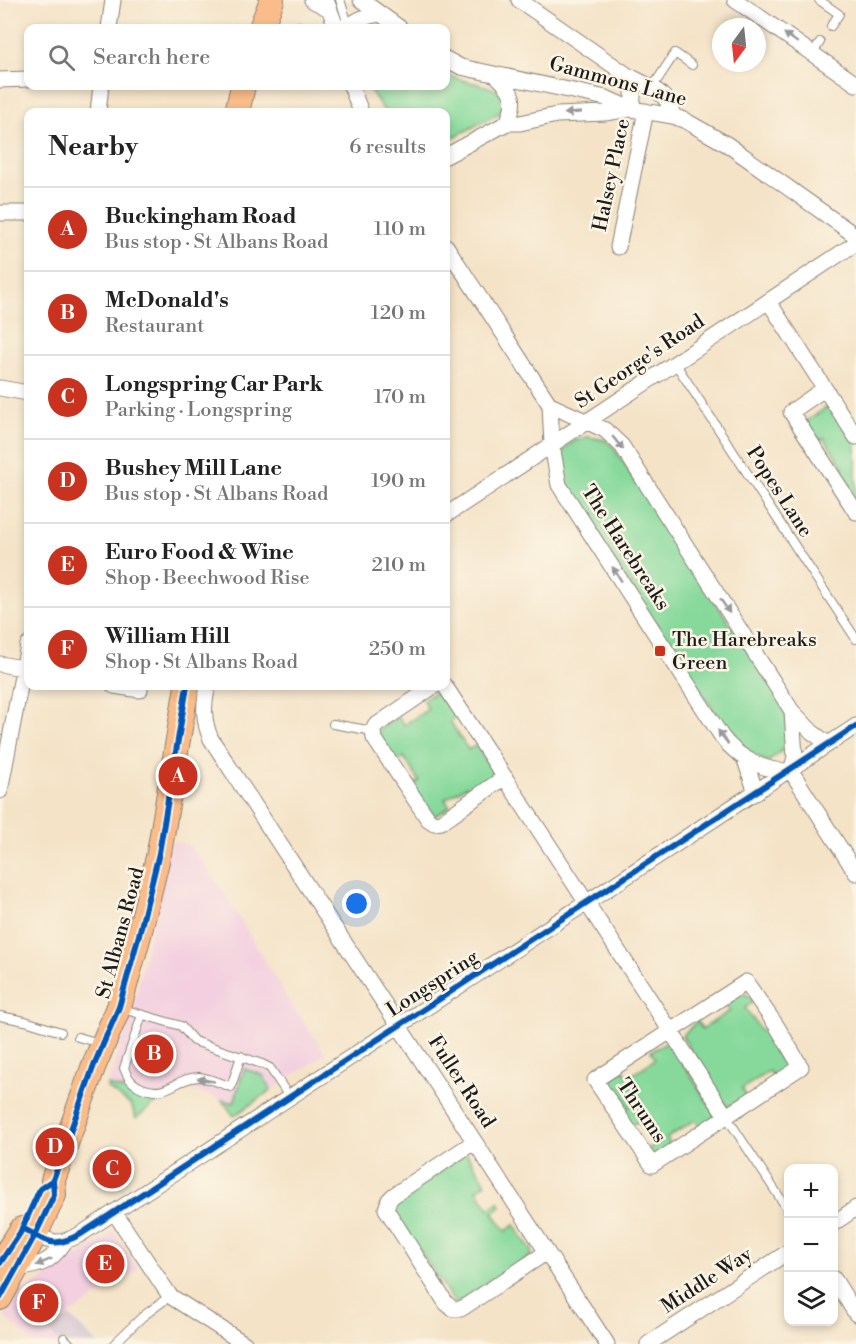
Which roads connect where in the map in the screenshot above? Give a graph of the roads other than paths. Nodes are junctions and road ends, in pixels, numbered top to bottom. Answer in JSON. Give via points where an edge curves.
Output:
{"nodes":[{"id":1,"x":112,"y":0,"type":"edge"},
{"id":2,"x":273,"y":0,"type":"edge"},
{"id":3,"x":312,"y":0,"type":"edge"},
{"id":4,"x":362,"y":0,"type":"edge"},
{"id":5,"x":519,"y":0,"type":"edge"},
{"id":6,"x":735,"y":0,"type":"edge"},
{"id":7,"x":819,"y":0,"type":"edge"},
{"id":8,"x":332,"y":3,"type":"edge"},
{"id":9,"x":381,"y":14,"type":"junction"},
{"id":10,"x":109,"y":24,"type":"edge"},
{"id":11,"x":263,"y":24,"type":"edge"},
{"id":12,"x":338,"y":24,"type":"edge"},
{"id":13,"x":346,"y":24,"type":"edge"},
{"id":14,"x":353,"y":24,"type":"edge"},
{"id":15,"x":395,"y":24,"type":"edge"},
{"id":16,"x":831,"y":26,"type":"dead end"},
{"id":17,"x":450,"y":62,"type":"edge"},
{"id":18,"x":692,"y":65,"type":"dead end"},
{"id":19,"x":627,"y":75,"type":"junction"},
{"id":20,"x":497,"y":76,"type":"junction"},
{"id":21,"x":24,"y":79,"type":"edge"},
{"id":22,"x":0,"y":80,"type":"edge"},
{"id":23,"x":856,"y":84,"type":"edge"},
{"id":24,"x":652,"y":88,"type":"junction"},
{"id":25,"x":101,"y":90,"type":"edge"},
{"id":26,"x":242,"y":90,"type":"edge"},
{"id":27,"x":353,"y":90,"type":"edge"},
{"id":28,"x":98,"y":108,"type":"edge"},
{"id":29,"x":238,"y":108,"type":"edge"},
{"id":30,"x":359,"y":108,"type":"edge"},
{"id":31,"x":639,"y":110,"type":"junction"},
{"id":32,"x":673,"y":116,"type":"junction"},
{"id":33,"x":507,"y":123,"type":"junction"},
{"id":34,"x":450,"y":154,"type":"edge"},
{"id":35,"x":0,"y":213,"type":"edge"},
{"id":36,"x":24,"y":213,"type":"edge"},
{"id":37,"x":856,"y":236,"type":"edge"},
{"id":38,"x":856,"y":243,"type":"edge"},
{"id":39,"x":618,"y":247,"type":"dead end"},
{"id":40,"x":450,"y":252,"type":"edge"},
{"id":41,"x":769,"y":302,"type":"junction"},
{"id":42,"x":675,"y":363,"type":"junction"},
{"id":43,"x":0,"y":388,"type":"edge"},
{"id":44,"x":824,"y":389,"type":"junction"},
{"id":45,"x":24,"y":392,"type":"edge"},
{"id":46,"x":550,"y":405,"type":"junction"},
{"id":47,"x":588,"y":422,"type":"junction"},
{"id":48,"x":856,"y":437,"type":"edge"},
{"id":49,"x":552,"y":445,"type":"junction"},
{"id":50,"x":450,"y":512,"type":"edge"},
{"id":51,"x":856,"y":512,"type":"edge"},
{"id":52,"x":856,"y":639,"type":"edge"},
{"id":53,"x":0,"y":664,"type":"edge"},
{"id":54,"x":24,"y":668,"type":"edge"},
{"id":55,"x":24,"y":683,"type":"edge"},
{"id":56,"x":187,"y":690,"type":"edge"},
{"id":57,"x":207,"y":690,"type":"edge"},
{"id":58,"x":428,"y":690,"type":"edge"},
{"id":59,"x":448,"y":690,"type":"edge"},
{"id":60,"x":792,"y":711,"type":"junction"},
{"id":61,"x":333,"y":724,"type":"dead end"},
{"id":62,"x":856,"y":726,"type":"edge"},
{"id":63,"x":373,"y":731,"type":"junction"},
{"id":64,"x":828,"y":744,"type":"junction"},
{"id":65,"x":744,"y":758,"type":"junction"},
{"id":66,"x":791,"y":771,"type":"junction"},
{"id":67,"x":505,"y":777,"type":"junction"},
{"id":68,"x":0,"y":791,"type":"edge"},
{"id":69,"x":756,"y":793,"type":"junction"},
{"id":70,"x":856,"y":873,"type":"edge"},
{"id":71,"x":587,"y":903,"type":"junction"},
{"id":72,"x":118,"y":1007,"type":"junction"},
{"id":73,"x":142,"y":1015,"type":"junction"},
{"id":74,"x":0,"y":1016,"type":"edge"},
{"id":75,"x":399,"y":1026,"type":"junction"},
{"id":76,"x":670,"y":1031,"type":"junction"},
{"id":77,"x":60,"y":1032,"type":"dead end"},
{"id":78,"x":78,"y":1037,"type":"dead end"},
{"id":79,"x":103,"y":1044,"type":"junction"},
{"id":80,"x":241,"y":1056,"type":"junction"},
{"id":81,"x":290,"y":1098,"type":"junction"},
{"id":82,"x":726,"y":1116,"type":"junction"},
{"id":83,"x":474,"y":1143,"type":"junction"},
{"id":84,"x":784,"y":1203,"type":"edge"},
{"id":85,"x":856,"y":1208,"type":"edge"},
{"id":86,"x":114,"y":1212,"type":"junction"},
{"id":87,"x":838,"y":1220,"type":"edge"},
{"id":88,"x":29,"y":1232,"type":"junction"},
{"id":89,"x":64,"y":1243,"type":"junction"},
{"id":90,"x":547,"y":1252,"type":"junction"},
{"id":91,"x":784,"y":1255,"type":"edge"},
{"id":92,"x":9,"y":1266,"type":"edge"},
{"id":93,"x":838,"y":1285,"type":"edge"},
{"id":94,"x":170,"y":1296,"type":"junction"},
{"id":95,"x":0,"y":1298,"type":"edge"},
{"id":96,"x":856,"y":1314,"type":"edge"},
{"id":97,"x":238,"y":1342,"type":"edge"},
{"id":98,"x":114,"y":1344,"type":"edge"},
{"id":99,"x":607,"y":1344,"type":"edge"},
{"id":100,"x":648,"y":1344,"type":"edge"}],
"edges":[{"from":1,"to":10,"type":"street"},
{"from":2,"to":11,"type":"main road"},
{"from":3,"to":8,"type":"street"},
{"from":4,"to":9,"type":"street"},
{"from":5,"to":19,"type":"street"},
{"from":23,"to":6,"type":"street","one_way":true,"via":[[816,48]]},
{"from":7,"to":16,"type":"lane","via":[[839,14]]},
{"from":8,"to":12,"type":"street"},
{"from":8,"to":13,"type":"lane"},
{"from":9,"to":14,"type":"street"},
{"from":9,"to":15,"type":"street"},
{"from":17,"to":20,"type":"street","name":"Gammons Lane"},
{"from":18,"to":24,"type":"lane","via":[[675,53]]},
{"from":19,"to":24,"type":"street"},
{"from":19,"to":31,"type":"street","name":"Halsey Place"},
{"from":20,"to":31,"type":"street","name":"Gammons Lane","via":[[606,98]]},
{"from":20,"to":33,"type":"street","via":[[513,98]]},
{"from":21,"to":22,"type":"street"},
{"from":24,"to":32,"type":"street","via":[[671,104]]},
{"from":25,"to":28,"type":"street"},
{"from":26,"to":29,"type":"main road"},
{"from":27,"to":30,"type":"street"},
{"from":31,"to":32,"type":"street","name":"Gammons Lane"},
{"from":31,"to":33,"type":"street","one_way":true,"via":[[557,115]]},
{"from":31,"to":39,"type":"street","name":"Halsey Place"},
{"from":32,"to":37,"type":"street","name":"Gammons Lane","via":[[728,145]]},
{"from":33,"to":34,"type":"street"},
{"from":35,"to":36,"type":"street"},
{"from":38,"to":41,"type":"street","name":"St George's Road"},
{"from":40,"to":46,"type":"street"},
{"from":41,"to":42,"type":"street","name":"St George's Road"},
{"from":41,"to":44,"type":"street"},
{"from":42,"to":47,"type":"street","name":"St George's Road"},
{"from":42,"to":52,"type":"lane","name":"Popes Lane"},
{"from":43,"to":45,"type":"street"},
{"from":44,"to":48,"type":"street"},
{"from":44,"to":51,"type":"street","via":[[791,412]]},
{"from":46,"to":47,"type":"street"},
{"from":46,"to":49,"type":"street","name":"The Harebreaks"},
{"from":47,"to":49,"type":"street","name":"St George's Road"},
{"from":47,"to":60,"type":"street","one_way":true,"via":[[622,446]]},
{"from":49,"to":50,"type":"street","name":"St George's Road"},
{"from":65,"to":49,"type":"street","name":"The Harebreaks","one_way":true,"via":[[722,737],[560,485]]},
{"from":53,"to":54,"type":"street"},
{"from":55,"to":68,"type":"street"},
{"from":56,"to":72,"type":"main road","name":"St Albans Road","via":[[162,854]]},
{"from":57,"to":75,"type":"street","name":"Fuller Road","via":[[204,710],[210,739]]},
{"from":58,"to":63,"type":"street"},
{"from":59,"to":67,"type":"street"},
{"from":60,"to":64,"type":"street"},
{"from":60,"to":66,"type":"street","via":[[795,757]]},
{"from":61,"to":63,"type":"lane"},
{"from":62,"to":64,"type":"street","name":"Longspring"},
{"from":63,"to":67,"type":"street","via":[[374,738],[434,823]]},
{"from":64,"to":66,"type":"street","name":"Longspring"},
{"from":65,"to":66,"type":"street","name":"The Harebreaks","via":[[774,771]]},
{"from":65,"to":69,"type":"street","name":"The Harebreaks"},
{"from":66,"to":69,"type":"street","name":"Longspring"},
{"from":66,"to":70,"type":"street"},
{"from":67,"to":71,"type":"street"},
{"from":69,"to":71,"type":"street","name":"Longspring"},
{"from":71,"to":75,"type":"street","name":"Longspring"},
{"from":71,"to":76,"type":"street"},
{"from":72,"to":73,"type":"lane"},
{"from":72,"to":79,"type":"main road","name":"St Albans Road"},
{"from":73,"to":80,"type":"lane","via":[[181,1026],[194,1041]]},
{"from":80,"to":73,"type":"lane","one_way":true,"via":[[231,1087],[199,1077],[158,1092],[138,1086],[130,1081],[124,1068]]},
{"from":74,"to":77,"type":"lane"},
{"from":75,"to":81,"type":"street","name":"Longspring"},
{"from":75,"to":83,"type":"street","name":"Fuller Road"},
{"from":76,"to":82,"type":"street"},
{"from":76,"to":82,"type":"street","name":"Thrums","via":[[596,1080],[618,1115],[652,1165]]},
{"from":76,"to":82,"type":"street","name":"Thrums","via":[[746,982],[776,1025],[801,1067]]},
{"from":78,"to":79,"type":"lane"},
{"from":79,"to":88,"type":"main road","name":"St Albans Road","via":[[53,1180],[54,1195]]},
{"from":80,"to":81,"type":"lane","via":[[270,1068]]},
{"from":81,"to":86,"type":"street","name":"Longspring"},
{"from":82,"to":84,"type":"lane"},
{"from":83,"to":90,"type":"street","name":"Fuller Road"},
{"from":83,"to":90,"type":"street","via":[[394,1195],[387,1204],[387,1214],[433,1283],[449,1306],[461,1309]]},
{"from":85,"to":87,"type":"street"},
{"from":86,"to":89,"type":"street","name":"Longspring"},
{"from":86,"to":94,"type":"street"},
{"from":88,"to":89,"type":"street"},
{"from":88,"to":92,"type":"main road","name":"St Albans Road"},
{"from":89,"to":92,"type":"street","name":"Longspring","one_way":true,"via":[[54,1257],[37,1265]]},
{"from":90,"to":99,"type":"street","name":"Fuller Road"},
{"from":91,"to":100,"type":"street","name":"Middle Way"},
{"from":92,"to":95,"type":"main road","name":"St Albans Road"},
{"from":93,"to":96,"type":"street"},
{"from":94,"to":97,"type":"street"},
{"from":94,"to":98,"type":"lane"}]}
